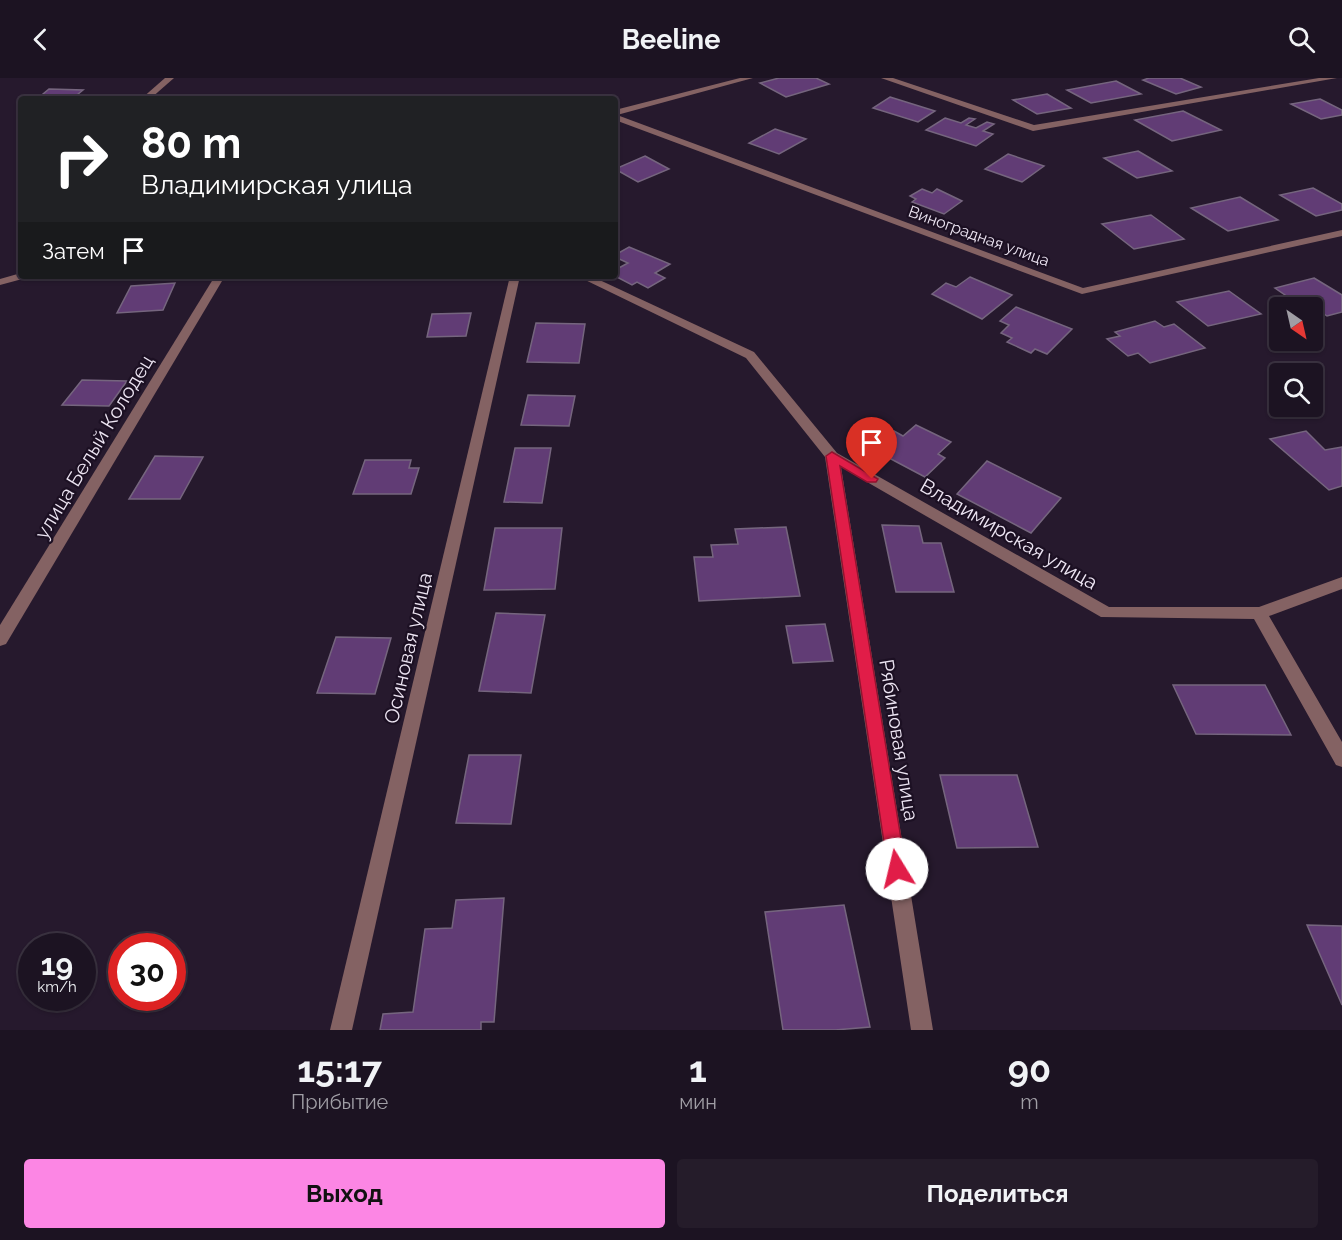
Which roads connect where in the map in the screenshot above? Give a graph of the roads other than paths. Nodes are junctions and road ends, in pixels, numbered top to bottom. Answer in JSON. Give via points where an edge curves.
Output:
{"nodes":[{"id":1,"x":170,"y":78,"type":"edge"},
{"id":2,"x":749,"y":78,"type":"edge"},
{"id":3,"x":885,"y":78,"type":"edge"},
{"id":4,"x":1334,"y":78,"type":"edge"},
{"id":5,"x":1342,"y":84,"type":"edge"},
{"id":6,"x":149,"y":96,"type":"edge"},
{"id":7,"x":618,"y":114,"type":"edge"},
{"id":8,"x":618,"y":116,"type":"edge"},
{"id":9,"x":1342,"y":233,"type":"edge"},
{"id":10,"x":18,"y":277,"type":"edge"},
{"id":11,"x":218,"y":279,"type":"edge"},
{"id":12,"x":514,"y":279,"type":"edge"},
{"id":13,"x":588,"y":279,"type":"edge"},
{"id":14,"x":0,"y":282,"type":"edge"},
{"id":15,"x":832,"y":456,"type":"junction"},
{"id":16,"x":1342,"y":584,"type":"edge"},
{"id":17,"x":1259,"y":613,"type":"junction"},
{"id":18,"x":0,"y":639,"type":"edge"},
{"id":19,"x":1342,"y":759,"type":"edge"},
{"id":20,"x":341,"y":1030,"type":"edge"},
{"id":21,"x":922,"y":1030,"type":"edge"}],
"edges":[{"from":1,"to":6,"type":"street"},
{"from":2,"to":7,"type":"street"},
{"from":3,"to":4,"type":"street","via":[[1033,128]]},
{"from":4,"to":5,"type":"street"},
{"from":8,"to":9,"type":"street","name":"Виноградная улица","via":[[1082,291]]},
{"from":10,"to":14,"type":"street"},
{"from":11,"to":18,"type":"street","name":"улица Белый Колодец"},
{"from":12,"to":20,"type":"street","name":"Осиновая улица"},
{"from":13,"to":15,"type":"street","name":"Владимирская улица","via":[[750,355]]},
{"from":15,"to":17,"type":"street","name":"Владимирская улица","via":[[1107,613]]},
{"from":15,"to":21,"type":"street","name":"Рябиновая улица"},
{"from":16,"to":17,"type":"street","name":"Владимирская улица"},
{"from":17,"to":19,"type":"street"}]}
